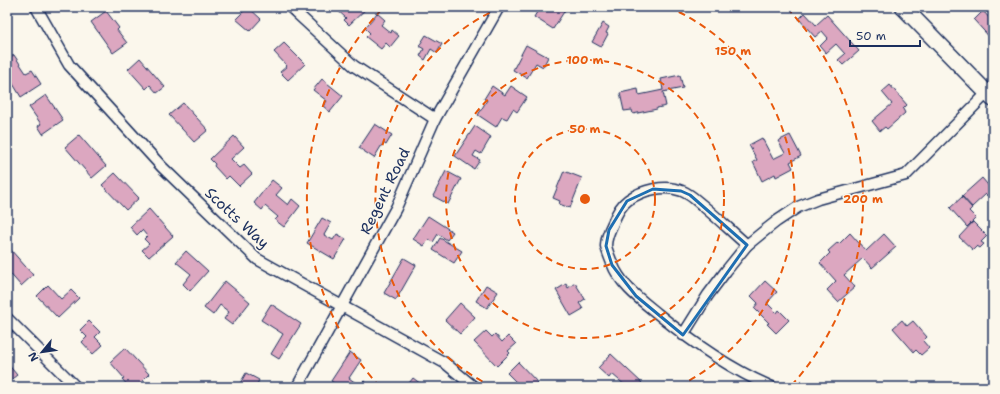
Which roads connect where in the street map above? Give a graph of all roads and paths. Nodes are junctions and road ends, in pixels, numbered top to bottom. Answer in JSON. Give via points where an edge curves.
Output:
{"nodes":[{"id":1,"x":36,"y":7,"type":"edge"},
{"id":2,"x":290,"y":7,"type":"edge"},
{"id":3,"x":499,"y":7,"type":"edge"},
{"id":4,"x":903,"y":7,"type":"edge"},
{"id":5,"x":991,"y":93,"type":"edge"},
{"id":6,"x":435,"y":119,"type":"junction"},
{"id":7,"x":747,"y":245,"type":"junction"},
{"id":8,"x":342,"y":305,"type":"junction"},
{"id":9,"x":7,"y":318,"type":"edge"},
{"id":10,"x":683,"y":335,"type":"junction"},
{"id":11,"x":76,"y":387,"type":"edge"},
{"id":12,"x":297,"y":387,"type":"edge"},
{"id":13,"x":474,"y":387,"type":"edge"},
{"id":14,"x":772,"y":387,"type":"edge"}],
"edges":[{"from":1,"to":8,"type":"street","name":"Scotts Way","via":[[69,65],[162,167],[257,259]]},
{"from":2,"to":6,"type":"street","via":[[354,66]]},
{"from":3,"to":6,"type":"street","name":"Regent Road"},
{"from":4,"to":5,"type":"street"},
{"from":5,"to":7,"type":"street","via":[[906,175],[798,208]]},
{"from":6,"to":8,"type":"street","name":"Regent Road","via":[[396,208]]},
{"from":7,"to":10,"type":"street","via":[[708,295]]},
{"from":7,"to":10,"type":"street","via":[[716,216],[681,191],[653,189],[627,201],[617,213],[609,230],[606,246],[612,264],[636,296]]},
{"from":8,"to":12,"type":"street","name":"Regent Road"},
{"from":8,"to":13,"type":"street","name":"Scotts Way","via":[[445,363]]},
{"from":9,"to":11,"type":"street"},
{"from":10,"to":14,"type":"street","via":[[736,370]]}]}
